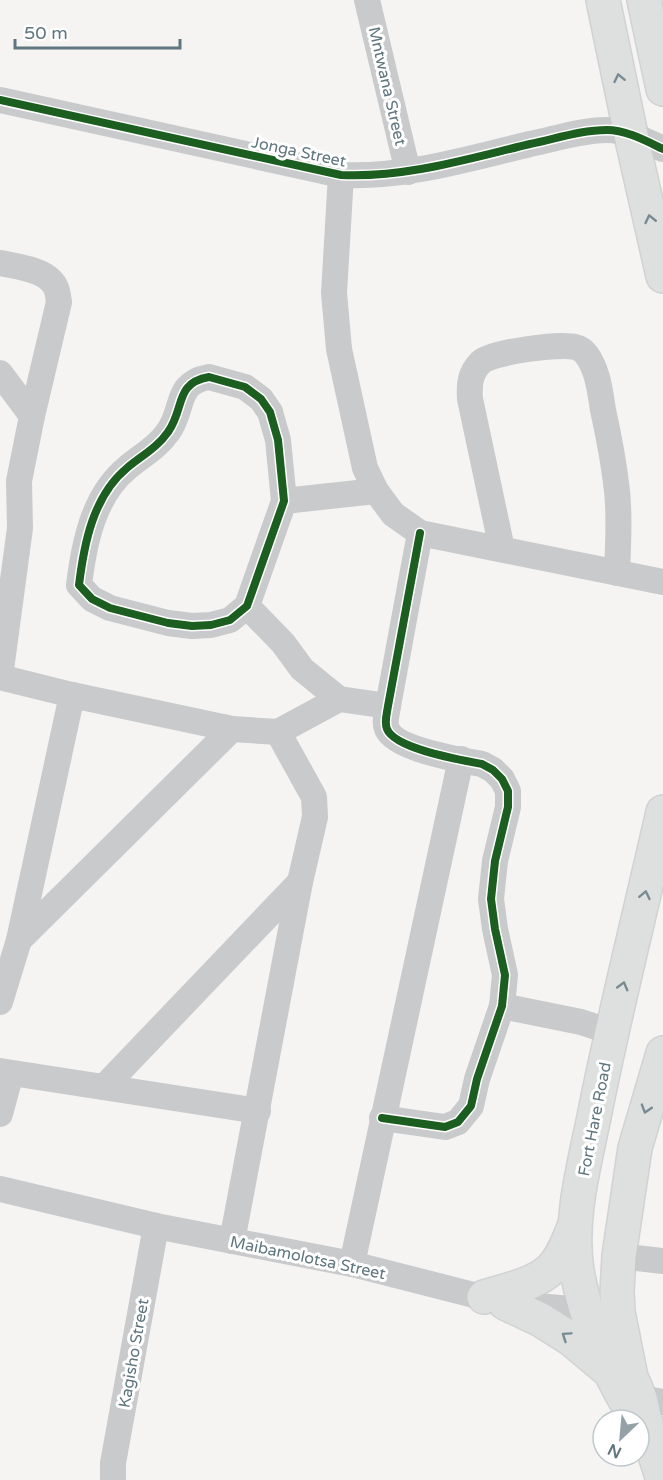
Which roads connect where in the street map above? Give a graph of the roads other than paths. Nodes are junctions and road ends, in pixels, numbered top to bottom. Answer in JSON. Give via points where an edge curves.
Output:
{"nodes":[{"id":1,"x":367,"y":0,"type":"edge"},
{"id":2,"x":603,"y":0,"type":"edge"},
{"id":3,"x":644,"y":0,"type":"edge"},
{"id":4,"x":663,"y":89,"type":"edge"},
{"id":5,"x":0,"y":100,"type":"edge"},
{"id":6,"x":630,"y":135,"type":"junction"},
{"id":7,"x":663,"y":149,"type":"edge"},
{"id":8,"x":408,"y":172,"type":"junction"},
{"id":9,"x":341,"y":175,"type":"junction"},
{"id":10,"x":0,"y":263,"type":"edge"},
{"id":11,"x":663,"y":276,"type":"edge"},
{"id":12,"x":0,"y":373,"type":"edge"},
{"id":13,"x":32,"y":416,"type":"junction"},
{"id":14,"x":376,"y":490,"type":"junction"},
{"id":15,"x":284,"y":501,"type":"junction"},
{"id":16,"x":10,"y":526,"type":"edge"},
{"id":17,"x":420,"y":533,"type":"junction"},
{"id":18,"x":502,"y":549,"type":"junction"},
{"id":19,"x":617,"y":573,"type":"junction"},
{"id":20,"x":663,"y":582,"type":"edge"},
{"id":21,"x":247,"y":606,"type":"junction"},
{"id":22,"x":0,"y":677,"type":"edge"},
{"id":23,"x":72,"y":695,"type":"junction"},
{"id":24,"x":339,"y":699,"type":"junction"},
{"id":25,"x":388,"y":706,"type":"junction"},
{"id":26,"x":232,"y":729,"type":"junction"},
{"id":27,"x":278,"y":732,"type":"junction"},
{"id":28,"x":461,"y":759,"type":"junction"},
{"id":29,"x":663,"y":812,"type":"edge"},
{"id":30,"x":300,"y":882,"type":"junction"},
{"id":31,"x":19,"y":939,"type":"junction"},
{"id":32,"x":0,"y":1002,"type":"edge"},
{"id":33,"x":502,"y":1006,"type":"junction"},
{"id":34,"x":611,"y":1032,"type":"junction"},
{"id":35,"x":663,"y":1053,"type":"edge"},
{"id":36,"x":5,"y":1072,"type":"edge"},
{"id":37,"x":104,"y":1087,"type":"junction"},
{"id":38,"x":258,"y":1111,"type":"junction"},
{"id":39,"x":0,"y":1114,"type":"edge"},
{"id":40,"x":382,"y":1118,"type":"junction"},
{"id":41,"x":0,"y":1189,"type":"edge"},
{"id":42,"x":575,"y":1223,"type":"junction"},
{"id":43,"x":156,"y":1226,"type":"junction"},
{"id":44,"x":232,"y":1241,"type":"junction"},
{"id":45,"x":619,"y":1256,"type":"junction"},
{"id":46,"x":663,"y":1261,"type":"edge"},
{"id":47,"x":352,"y":1264,"type":"junction"},
{"id":48,"x":495,"y":1300,"type":"junction"},
{"id":49,"x":603,"y":1312,"type":"junction"},
{"id":50,"x":638,"y":1407,"type":"edge"},
{"id":51,"x":113,"y":1480,"type":"edge"},
{"id":52,"x":663,"y":1480,"type":"edge"}],
"edges":[{"from":1,"to":8,"type":"street","name":"Mntwana Street"},
{"from":6,"to":2,"type":"main road","one_way":true},
{"from":3,"to":4,"type":"main road"},
{"from":5,"to":9,"type":"street","name":"Jonga Street"},
{"from":6,"to":7,"type":"street","name":"Jonga Street"},
{"from":6,"to":8,"type":"street","name":"Jonga Street","via":[[608,130],[578,133]]},
{"from":11,"to":6,"type":"main road","one_way":true},
{"from":8,"to":9,"type":"street","name":"Jonga Street"},
{"from":9,"to":14,"type":"street","via":[[334,293],[339,349],[365,468]]},
{"from":10,"to":13,"type":"street","via":[[30,270],[48,278],[56,287],[59,302]]},
{"from":12,"to":13,"type":"street"},
{"from":13,"to":16,"type":"street"},
{"from":14,"to":15,"type":"street"},
{"from":14,"to":17,"type":"street","via":[[393,514]]},
{"from":15,"to":21,"type":"street"},
{"from":15,"to":21,"type":"street","via":[[278,440],[270,412],[261,399],[245,387],[209,377],[196,379],[158,445],[111,484],[89,532],[80,585],[92,599],[110,608],[192,626],[230,620]]},
{"from":16,"to":22,"type":"street"},
{"from":17,"to":18,"type":"street"},
{"from":17,"to":25,"type":"street"},
{"from":18,"to":19,"type":"street"},
{"from":18,"to":19,"type":"street","via":[[470,399],[473,371],[483,360],[498,355],[574,346],[584,351],[596,372],[617,493]]},
{"from":19,"to":20,"type":"street"},
{"from":21,"to":24,"type":"street","via":[[302,669]]},
{"from":22,"to":23,"type":"street"},
{"from":23,"to":26,"type":"street"},
{"from":23,"to":31,"type":"street"},
{"from":24,"to":25,"type":"street"},
{"from":24,"to":27,"type":"street"},
{"from":25,"to":28,"type":"street","via":[[387,729],[394,737]]},
{"from":26,"to":27,"type":"street"},
{"from":26,"to":31,"type":"street"},
{"from":27,"to":30,"type":"street","via":[[314,797],[315,817]]},
{"from":28,"to":33,"type":"street","via":[[493,770],[508,791],[491,898],[505,975]]},
{"from":28,"to":40,"type":"street"},
{"from":34,"to":29,"type":"main road","name":"Fort Hare Road","one_way":true},
{"from":30,"to":37,"type":"street"},
{"from":30,"to":38,"type":"street"},
{"from":31,"to":32,"type":"street"},
{"from":33,"to":34,"type":"street"},
{"from":33,"to":40,"type":"street","via":[[471,1106],[458,1122],[445,1127]]},
{"from":34,"to":42,"type":"main road","name":"Fort Hare Road"},
{"from":35,"to":45,"type":"main road","name":"Fort Hare Road","one_way":true,"via":[[635,1148]]},
{"from":36,"to":37,"type":"street"},
{"from":36,"to":39,"type":"street"},
{"from":37,"to":38,"type":"street"},
{"from":38,"to":44,"type":"street"},
{"from":40,"to":47,"type":"street"},
{"from":41,"to":43,"type":"street","name":"Maibamolotsa Street"},
{"from":42,"to":48,"type":"main road","via":[[563,1253],[551,1269]]},
{"from":42,"to":49,"type":"main road","name":"Fort Hare Road","via":[[577,1269]]},
{"from":43,"to":44,"type":"street","name":"Maibamolotsa Street"},
{"from":43,"to":51,"type":"street","name":"Kagisho Street"},
{"from":44,"to":47,"type":"street","name":"Maibamolotsa Street"},
{"from":45,"to":46,"type":"street"},
{"from":45,"to":49,"type":"main road","name":"Fort Hare Road"},
{"from":47,"to":48,"type":"street","name":"Maibamolotsa Street"},
{"from":48,"to":49,"type":"street","name":"Maibamolotsa Street"},
{"from":50,"to":48,"type":"main road","one_way":true,"via":[[571,1339],[541,1320]]},
{"from":49,"to":50,"type":"main road","name":"Fort Hare Road"},
{"from":50,"to":52,"type":"main road","name":"Fort Hare Road"}]}
